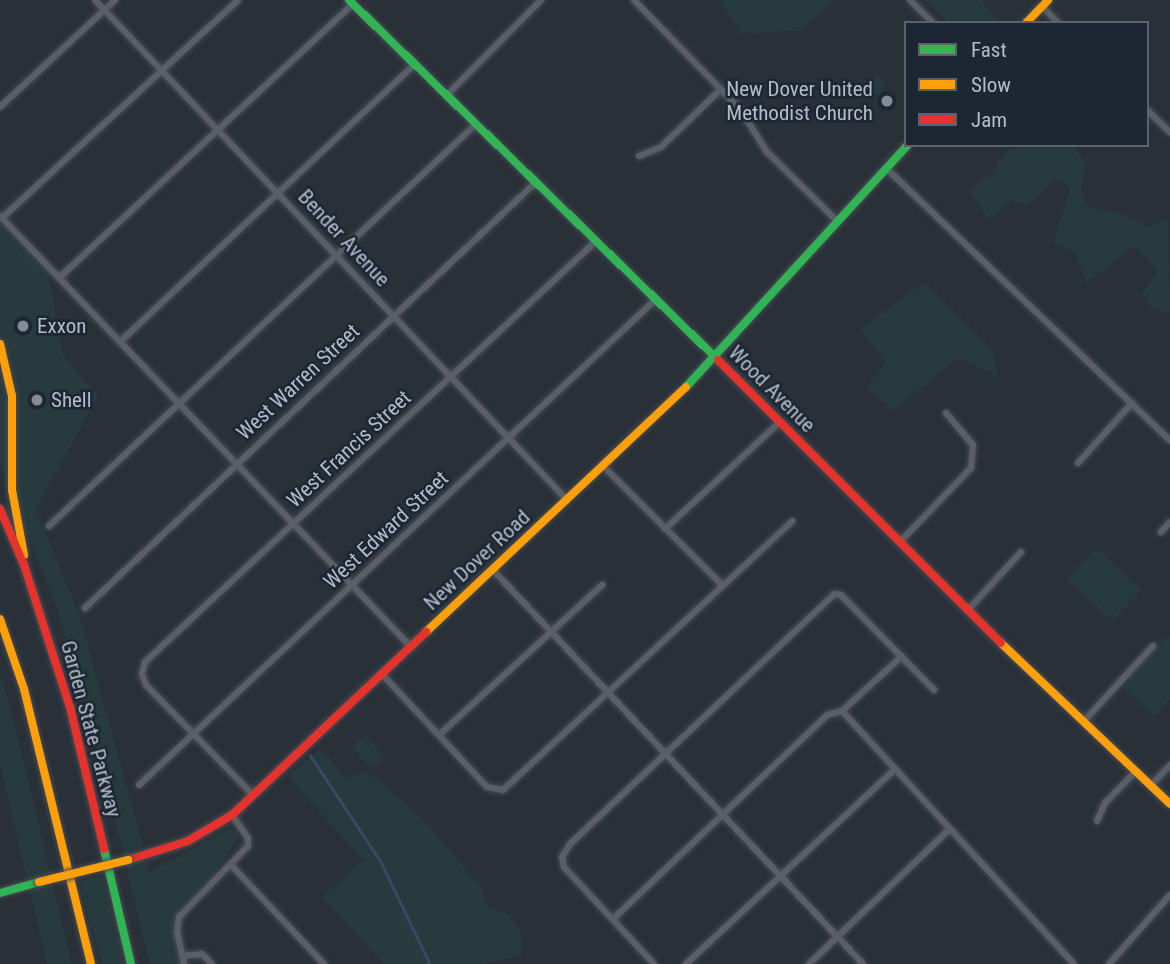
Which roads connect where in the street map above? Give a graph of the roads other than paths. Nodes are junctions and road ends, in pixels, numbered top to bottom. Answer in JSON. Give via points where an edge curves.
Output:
{"nodes":[{"id":1,"x":96,"y":0,"type":"edge"},
{"id":2,"x":115,"y":0,"type":"edge"},
{"id":3,"x":238,"y":0,"type":"edge"},
{"id":4,"x":541,"y":0,"type":"edge"},
{"id":5,"x":634,"y":0,"type":"edge"},
{"id":6,"x":910,"y":0,"type":"edge"},
{"id":7,"x":351,"y":2,"type":"edge"},
{"id":8,"x":1045,"y":3,"type":"edge"},
{"id":9,"x":104,"y":9,"type":"junction"},
{"id":10,"x":931,"y":21,"type":"edge"},
{"id":11,"x":1028,"y":21,"type":"edge"},
{"id":12,"x":1057,"y":21,"type":"edge"},
{"id":13,"x":415,"y":64,"type":"junction"},
{"id":14,"x":163,"y":71,"type":"junction"},
{"id":15,"x":721,"y":89,"type":"junction"},
{"id":16,"x":447,"y":95,"type":"junction"},
{"id":17,"x":0,"y":107,"type":"edge"},
{"id":18,"x":1149,"y":112,"type":"edge"},
{"id":19,"x":476,"y":124,"type":"junction"},
{"id":20,"x":1170,"y":132,"type":"edge"},
{"id":21,"x":219,"y":133,"type":"junction"},
{"id":22,"x":906,"y":147,"type":"edge"},
{"id":23,"x":639,"y":156,"type":"dead end"},
{"id":24,"x":886,"y":168,"type":"junction"},
{"id":25,"x":535,"y":183,"type":"junction"},
{"id":26,"x":277,"y":194,"type":"junction"},
{"id":27,"x":1,"y":217,"type":"edge"},
{"id":28,"x":836,"y":220,"type":"junction"},
{"id":29,"x":596,"y":241,"type":"junction"},
{"id":30,"x":337,"y":256,"type":"junction"},
{"id":31,"x":59,"y":278,"type":"junction"},
{"id":32,"x":656,"y":299,"type":"junction"},
{"id":33,"x":393,"y":316,"type":"junction"},
{"id":34,"x":121,"y":341,"type":"junction"},
{"id":35,"x":0,"y":344,"type":"edge"},
{"id":36,"x":716,"y":358,"type":"junction"},
{"id":37,"x":451,"y":378,"type":"junction"},
{"id":38,"x":1132,"y":403,"type":"junction"},
{"id":39,"x":179,"y":405,"type":"junction"},
{"id":40,"x":946,"y":413,"type":"dead end"},
{"id":41,"x":780,"y":421,"type":"junction"},
{"id":42,"x":509,"y":438,"type":"junction"},
{"id":43,"x":1170,"y":440,"type":"edge"},
{"id":44,"x":1078,"y":463,"type":"dead end"},
{"id":45,"x":237,"y":464,"type":"junction"},
{"id":46,"x":602,"y":466,"type":"junction"},
{"id":47,"x":567,"y":500,"type":"junction"},
{"id":48,"x":0,"y":509,"type":"edge"},
{"id":49,"x":792,"y":522,"type":"dead end"},
{"id":50,"x":1170,"y":522,"type":"edge"},
{"id":51,"x":294,"y":525,"type":"junction"},
{"id":52,"x":49,"y":526,"type":"dead end"},
{"id":53,"x":665,"y":529,"type":"junction"},
{"id":54,"x":1161,"y":532,"type":"dead end"},
{"id":55,"x":900,"y":542,"type":"junction"},
{"id":56,"x":1021,"y":552,"type":"dead end"},
{"id":57,"x":24,"y":565,"type":"junction"},
{"id":58,"x":492,"y":570,"type":"junction"},
{"id":59,"x":602,"y":584,"type":"dead end"},
{"id":60,"x":352,"y":586,"type":"junction"},
{"id":61,"x":723,"y":586,"type":"junction"},
{"id":62,"x":85,"y":608,"type":"dead end"},
{"id":63,"x":967,"y":611,"type":"junction"},
{"id":64,"x":0,"y":619,"type":"edge"},
{"id":65,"x":553,"y":634,"type":"junction"},
{"id":66,"x":410,"y":646,"type":"junction"},
{"id":67,"x":1153,"y":646,"type":"dead end"},
{"id":68,"x":902,"y":656,"type":"junction"},
{"id":69,"x":381,"y":673,"type":"junction"},
{"id":70,"x":934,"y":690,"type":"dead end"},
{"id":71,"x":612,"y":693,"type":"junction"},
{"id":72,"x":842,"y":711,"type":"junction"},
{"id":73,"x":1084,"y":721,"type":"junction"},
{"id":74,"x":194,"y":733,"type":"junction"},
{"id":75,"x":439,"y":735,"type":"junction"},
{"id":76,"x":667,"y":755,"type":"junction"},
{"id":77,"x":1170,"y":765,"type":"edge"},
{"id":78,"x":895,"y":769,"type":"junction"},
{"id":79,"x":1136,"y":771,"type":"junction"},
{"id":80,"x":139,"y":785,"type":"dead end"},
{"id":81,"x":1151,"y":785,"type":"junction"},
{"id":82,"x":253,"y":795,"type":"junction"},
{"id":83,"x":1170,"y":804,"type":"edge"},
{"id":84,"x":232,"y":815,"type":"junction"},
{"id":85,"x":724,"y":816,"type":"junction"},
{"id":86,"x":1097,"y":821,"type":"dead end"},
{"id":87,"x":950,"y":829,"type":"junction"},
{"id":88,"x":231,"y":865,"type":"junction"},
{"id":89,"x":782,"y":875,"type":"junction"},
{"id":90,"x":0,"y":893,"type":"edge"},
{"id":91,"x":1170,"y":895,"type":"edge"},
{"id":92,"x":613,"y":919,"type":"junction"},
{"id":93,"x":838,"y":937,"type":"junction"},
{"id":94,"x":182,"y":956,"type":"junction"},
{"id":95,"x":91,"y":964,"type":"edge"},
{"id":96,"x":131,"y":964,"type":"edge"},
{"id":97,"x":184,"y":964,"type":"edge"},
{"id":98,"x":212,"y":964,"type":"edge"},
{"id":99,"x":324,"y":964,"type":"edge"},
{"id":100,"x":654,"y":964,"type":"edge"},
{"id":101,"x":686,"y":964,"type":"edge"},
{"id":102,"x":809,"y":964,"type":"edge"},
{"id":103,"x":863,"y":964,"type":"edge"},
{"id":104,"x":1074,"y":964,"type":"edge"},
{"id":105,"x":1109,"y":964,"type":"edge"}],
"edges":[{"from":1,"to":9,"type":"street","name":"Bender Avenue"},
{"from":2,"to":9,"type":"street"},
{"from":3,"to":14,"type":"street"},
{"from":4,"to":16,"type":"street"},
{"from":5,"to":15,"type":"street"},
{"from":6,"to":10,"type":"street"},
{"from":7,"to":13,"type":"main road","name":"Wood Avenue"},
{"from":7,"to":21,"type":"street"},
{"from":8,"to":11,"type":"main road"},
{"from":8,"to":12,"type":"street"},
{"from":9,"to":14,"type":"street","name":"Bender Avenue"},
{"from":9,"to":17,"type":"street"},
{"from":13,"to":16,"type":"main road","name":"Wood Avenue"},
{"from":13,"to":26,"type":"street"},
{"from":14,"to":21,"type":"street","name":"Bender Avenue"},
{"from":14,"to":27,"type":"street"},
{"from":15,"to":23,"type":"street","via":[[661,147]]},
{"from":15,"to":28,"type":"street","via":[[744,114],[767,152]]},
{"from":16,"to":19,"type":"main road","name":"Wood Avenue"},
{"from":18,"to":20,"type":"street"},
{"from":19,"to":25,"type":"main road","name":"Wood Avenue"},
{"from":19,"to":30,"type":"street"},
{"from":21,"to":26,"type":"street","name":"Bender Avenue"},
{"from":21,"to":31,"type":"street"},
{"from":22,"to":24,"type":"main road","name":"New Dover Road"},
{"from":24,"to":28,"type":"main road","name":"New Dover Road"},
{"from":24,"to":38,"type":"street"},
{"from":25,"to":29,"type":"main road","name":"Wood Avenue"},
{"from":25,"to":33,"type":"street","name":"West Warren Street"},
{"from":26,"to":30,"type":"street","name":"Bender Avenue"},
{"from":26,"to":34,"type":"street"},
{"from":27,"to":31,"type":"street"},
{"from":28,"to":36,"type":"main road","name":"New Dover Road"},
{"from":29,"to":32,"type":"main road","name":"Wood Avenue"},
{"from":29,"to":37,"type":"street","name":"West Francis Street"},
{"from":30,"to":33,"type":"street","name":"Bender Avenue"},
{"from":30,"to":39,"type":"street"},
{"from":31,"to":34,"type":"street"},
{"from":32,"to":36,"type":"main road","name":"Wood Avenue"},
{"from":32,"to":42,"type":"street","name":"West Edward Street"},
{"from":33,"to":37,"type":"street","name":"Bender Avenue"},
{"from":33,"to":45,"type":"street","name":"West Warren Street"},
{"from":34,"to":39,"type":"street"},
{"from":35,"to":57,"type":"main road","via":[[12,396],[12,490]]},
{"from":36,"to":41,"type":"main road","name":"Wood Avenue"},
{"from":36,"to":46,"type":"main road","name":"New Dover Road"},
{"from":37,"to":42,"type":"street","name":"Bender Avenue"},
{"from":37,"to":51,"type":"street","name":"West Francis Street"},
{"from":38,"to":43,"type":"street"},
{"from":38,"to":44,"type":"street"},
{"from":39,"to":45,"type":"street"},
{"from":39,"to":52,"type":"street"},
{"from":40,"to":55,"type":"street","via":[[973,445],[971,468]]},
{"from":41,"to":53,"type":"street"},
{"from":41,"to":55,"type":"main road","name":"Wood Avenue"},
{"from":42,"to":47,"type":"street","name":"Bender Avenue"},
{"from":42,"to":60,"type":"street","name":"West Edward Street"},
{"from":45,"to":51,"type":"street"},
{"from":45,"to":62,"type":"street","name":"West Warren Street"},
{"from":46,"to":47,"type":"main road","name":"New Dover Road"},
{"from":46,"to":53,"type":"street"},
{"from":47,"to":58,"type":"main road","name":"New Dover Road"},
{"from":48,"to":57,"type":"main road","name":"Garden State Parkway"},
{"from":49,"to":61,"type":"street"},
{"from":50,"to":54,"type":"street"},
{"from":51,"to":60,"type":"street"},
{"from":51,"to":74,"type":"street","name":"West Francis Street","via":[[145,662],[142,674],[148,688]]},
{"from":53,"to":61,"type":"street"},
{"from":55,"to":63,"type":"main road","name":"Wood Avenue"},
{"from":56,"to":63,"type":"street"},
{"from":57,"to":96,"type":"main road","name":"Garden State Parkway","via":[[71,706]]},
{"from":58,"to":65,"type":"street"},
{"from":58,"to":66,"type":"main road","name":"New Dover Road"},
{"from":59,"to":65,"type":"street"},
{"from":60,"to":66,"type":"street"},
{"from":60,"to":74,"type":"street","name":"West Edward Street"},
{"from":61,"to":71,"type":"street"},
{"from":63,"to":73,"type":"main road","name":"Wood Avenue"},
{"from":64,"to":95,"type":"main road","via":[[24,689]]},
{"from":65,"to":71,"type":"street"},
{"from":65,"to":75,"type":"street"},
{"from":66,"to":69,"type":"main road","name":"New Dover Road"},
{"from":67,"to":73,"type":"street"},
{"from":68,"to":70,"type":"street"},
{"from":68,"to":72,"type":"street"},
{"from":68,"to":76,"type":"street","via":[[841,595],[834,594]]},
{"from":69,"to":75,"type":"street"},
{"from":69,"to":82,"type":"main road","name":"New Dover Road"},
{"from":71,"to":75,"type":"street","via":[[503,790],[487,787]]},
{"from":71,"to":76,"type":"street"},
{"from":72,"to":78,"type":"street"},
{"from":72,"to":85,"type":"street","via":[[827,715]]},
{"from":73,"to":79,"type":"main road","name":"Wood Avenue"},
{"from":74,"to":80,"type":"street","name":"West Edward Street"},
{"from":74,"to":82,"type":"street"},
{"from":76,"to":85,"type":"street"},
{"from":76,"to":92,"type":"street","via":[[563,852],[564,867]]},
{"from":77,"to":81,"type":"street"},
{"from":78,"to":87,"type":"street"},
{"from":78,"to":89,"type":"street"},
{"from":79,"to":81,"type":"main road","name":"Wood Avenue"},
{"from":79,"to":86,"type":"street","via":[[1105,803]]},
{"from":81,"to":83,"type":"main road","name":"Wood Avenue"},
{"from":82,"to":84,"type":"main road","name":"New Dover Road"},
{"from":84,"to":88,"type":"street","via":[[248,838],[248,846]]},
{"from":84,"to":90,"type":"main road","name":"New Dover Road","bridge":true,"via":[[188,841]]},
{"from":85,"to":89,"type":"street"},
{"from":85,"to":92,"type":"street"},
{"from":87,"to":93,"type":"street"},
{"from":87,"to":104,"type":"street"},
{"from":88,"to":94,"type":"street","via":[[179,918]]},
{"from":88,"to":99,"type":"street"},
{"from":89,"to":93,"type":"street"},
{"from":89,"to":101,"type":"street"},
{"from":91,"to":105,"type":"street"},
{"from":92,"to":100,"type":"street"},
{"from":93,"to":102,"type":"street"},
{"from":93,"to":103,"type":"street"},
{"from":94,"to":97,"type":"street"},
{"from":94,"to":98,"type":"street","via":[[202,954]]}]}
